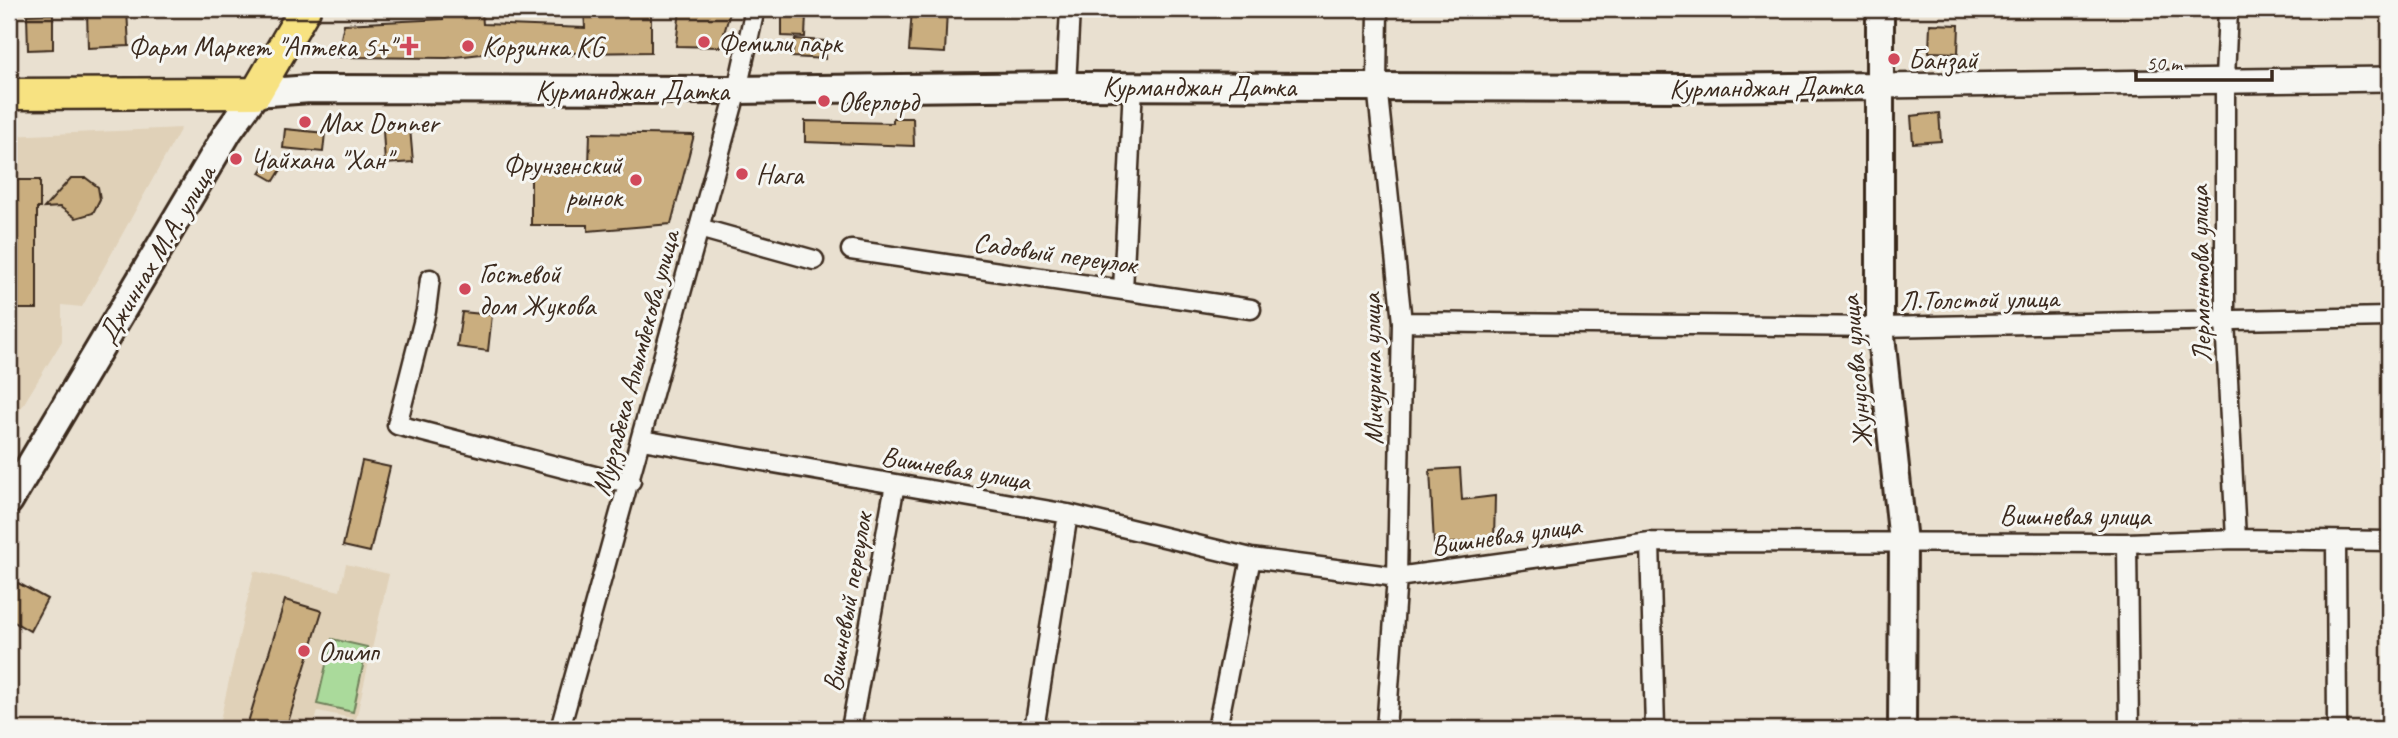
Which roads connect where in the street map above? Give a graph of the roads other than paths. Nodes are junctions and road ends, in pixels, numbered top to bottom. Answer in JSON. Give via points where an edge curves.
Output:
{"nodes":[{"id":1,"x":305,"y":9,"type":"edge"},
{"id":2,"x":755,"y":9,"type":"edge"},
{"id":3,"x":1069,"y":9,"type":"edge"},
{"id":4,"x":1378,"y":9,"type":"edge"},
{"id":5,"x":1880,"y":9,"type":"edge"},
{"id":6,"x":2228,"y":9,"type":"edge"},
{"id":7,"x":2225,"y":79,"type":"junction"},
{"id":8,"x":2389,"y":79,"type":"edge"},
{"id":9,"x":1377,"y":85,"type":"junction"},
{"id":10,"x":1066,"y":86,"type":"junction"},
{"id":11,"x":1133,"y":86,"type":"junction"},
{"id":12,"x":1879,"y":86,"type":"junction"},
{"id":13,"x":737,"y":90,"type":"junction"},
{"id":14,"x":256,"y":93,"type":"junction"},
{"id":15,"x":9,"y":94,"type":"edge"},
{"id":16,"x":699,"y":228,"type":"junction"},
{"id":17,"x":851,"y":250,"type":"dead end"},
{"id":18,"x":814,"y":260,"type":"dead end"},
{"id":19,"x":430,"y":279,"type":"dead end"},
{"id":20,"x":1123,"y":290,"type":"junction"},
{"id":21,"x":1251,"y":309,"type":"dead end"},
{"id":22,"x":2389,"y":317,"type":"edge"},
{"id":23,"x":2225,"y":320,"type":"junction"},
{"id":24,"x":1402,"y":322,"type":"junction"},
{"id":25,"x":1881,"y":327,"type":"junction"},
{"id":26,"x":642,"y":440,"type":"junction"},
{"id":27,"x":631,"y":481,"type":"junction"},
{"id":28,"x":895,"y":484,"type":"junction"},
{"id":29,"x":11,"y":495,"type":"edge"},
{"id":30,"x":1068,"y":514,"type":"junction"},
{"id":31,"x":2236,"y":539,"type":"junction"},
{"id":32,"x":1650,"y":541,"type":"junction"},
{"id":33,"x":2336,"y":541,"type":"junction"},
{"id":34,"x":2389,"y":541,"type":"edge"},
{"id":35,"x":1903,"y":542,"type":"junction"},
{"id":36,"x":2127,"y":543,"type":"junction"},
{"id":37,"x":1251,"y":558,"type":"junction"},
{"id":38,"x":1397,"y":577,"type":"junction"},
{"id":39,"x":560,"y":729,"type":"edge"},
{"id":40,"x":851,"y":729,"type":"edge"},
{"id":41,"x":1034,"y":729,"type":"edge"},
{"id":42,"x":1217,"y":729,"type":"edge"},
{"id":43,"x":1386,"y":729,"type":"edge"},
{"id":44,"x":1656,"y":729,"type":"edge"},
{"id":45,"x":1902,"y":729,"type":"edge"},
{"id":46,"x":2129,"y":729,"type":"edge"},
{"id":47,"x":2337,"y":729,"type":"edge"}],
"edges":[{"from":1,"to":14,"type":"main road","name":"Джиннах М.А. улица"},
{"from":2,"to":13,"type":"street","name":"Мурзабека Алымбекова улица"},
{"from":3,"to":10,"type":"street"},
{"from":4,"to":9,"type":"street","name":"Мичурина улица"},
{"from":5,"to":12,"type":"main road","name":"Жунусова улица"},
{"from":6,"to":7,"type":"street","name":"Лермонтова улица"},
{"from":7,"to":8,"type":"street","name":"Курманджан Датка"},
{"from":7,"to":12,"type":"street","name":"Курманджан Датка"},
{"from":7,"to":23,"type":"street","name":"Лермонтова улица"},
{"from":9,"to":11,"type":"main road","name":"Курманджан Датка"},
{"from":9,"to":12,"type":"main road","name":"Курманджан Датка"},
{"from":9,"to":24,"type":"street","name":"Мичурина улица"},
{"from":10,"to":11,"type":"main road","name":"Курманджан Датка"},
{"from":10,"to":13,"type":"main road","name":"Курманджан Датка"},
{"from":11,"to":20,"type":"street"},
{"from":12,"to":25,"type":"main road","name":"Жунусова улица"},
{"from":13,"to":14,"type":"main road","name":"Курманджан Датка","via":[[310,89]]},
{"from":13,"to":16,"type":"street","name":"Мурзабека Алымбекова улица"},
{"from":14,"to":15,"type":"main road","name":"Курманджан Датка"},
{"from":14,"to":29,"type":"main road","name":"Джиннах М.А. улица","via":[[228,132]]},
{"from":16,"to":18,"type":"street"},
{"from":16,"to":26,"type":"street","name":"Мурзабека Алымбекова улица"},
{"from":17,"to":20,"type":"street","name":"Садовый переулок"},
{"from":19,"to":27,"type":"street","via":[[397,425],[610,480]]},
{"from":20,"to":21,"type":"street","name":"Садовый переулок"},
{"from":22,"to":23,"type":"street","name":"Л.Толстой улица"},
{"from":23,"to":25,"type":"street","name":"Л.Толстой улица"},
{"from":23,"to":31,"type":"street","name":"Лермонтова улица"},
{"from":24,"to":25,"type":"street","name":"Л.Толстой улица"},
{"from":24,"to":38,"type":"street","name":"Мичурина улица"},
{"from":25,"to":35,"type":"main road","name":"Жунусова улица"},
{"from":26,"to":27,"type":"street","name":"Мурзабека Алымбекова улица"},
{"from":26,"to":28,"type":"street","name":"Вишневая улица"},
{"from":27,"to":39,"type":"street","name":"Мурзабека Алымбекова улица"},
{"from":28,"to":30,"type":"street","name":"Вишневая улица"},
{"from":28,"to":40,"type":"street","name":"Вишневый переулок"},
{"from":30,"to":37,"type":"street","name":"Вишневая улица"},
{"from":30,"to":41,"type":"street"},
{"from":31,"to":33,"type":"street","name":"Вишневая улица"},
{"from":31,"to":36,"type":"street","name":"Вишневая улица"},
{"from":32,"to":35,"type":"street","name":"Вишневая улица"},
{"from":32,"to":38,"type":"street","name":"Вишневая улица"},
{"from":32,"to":44,"type":"street"},
{"from":33,"to":34,"type":"street","name":"Вишневая улица"},
{"from":33,"to":47,"type":"street"},
{"from":35,"to":36,"type":"street","name":"Вишневая улица"},
{"from":35,"to":45,"type":"main road","name":"Жунусова улица"},
{"from":36,"to":46,"type":"street"},
{"from":37,"to":38,"type":"street","name":"Вишневая улица"},
{"from":37,"to":42,"type":"street"},
{"from":38,"to":43,"type":"street","name":"Мичурина улица"}]}
